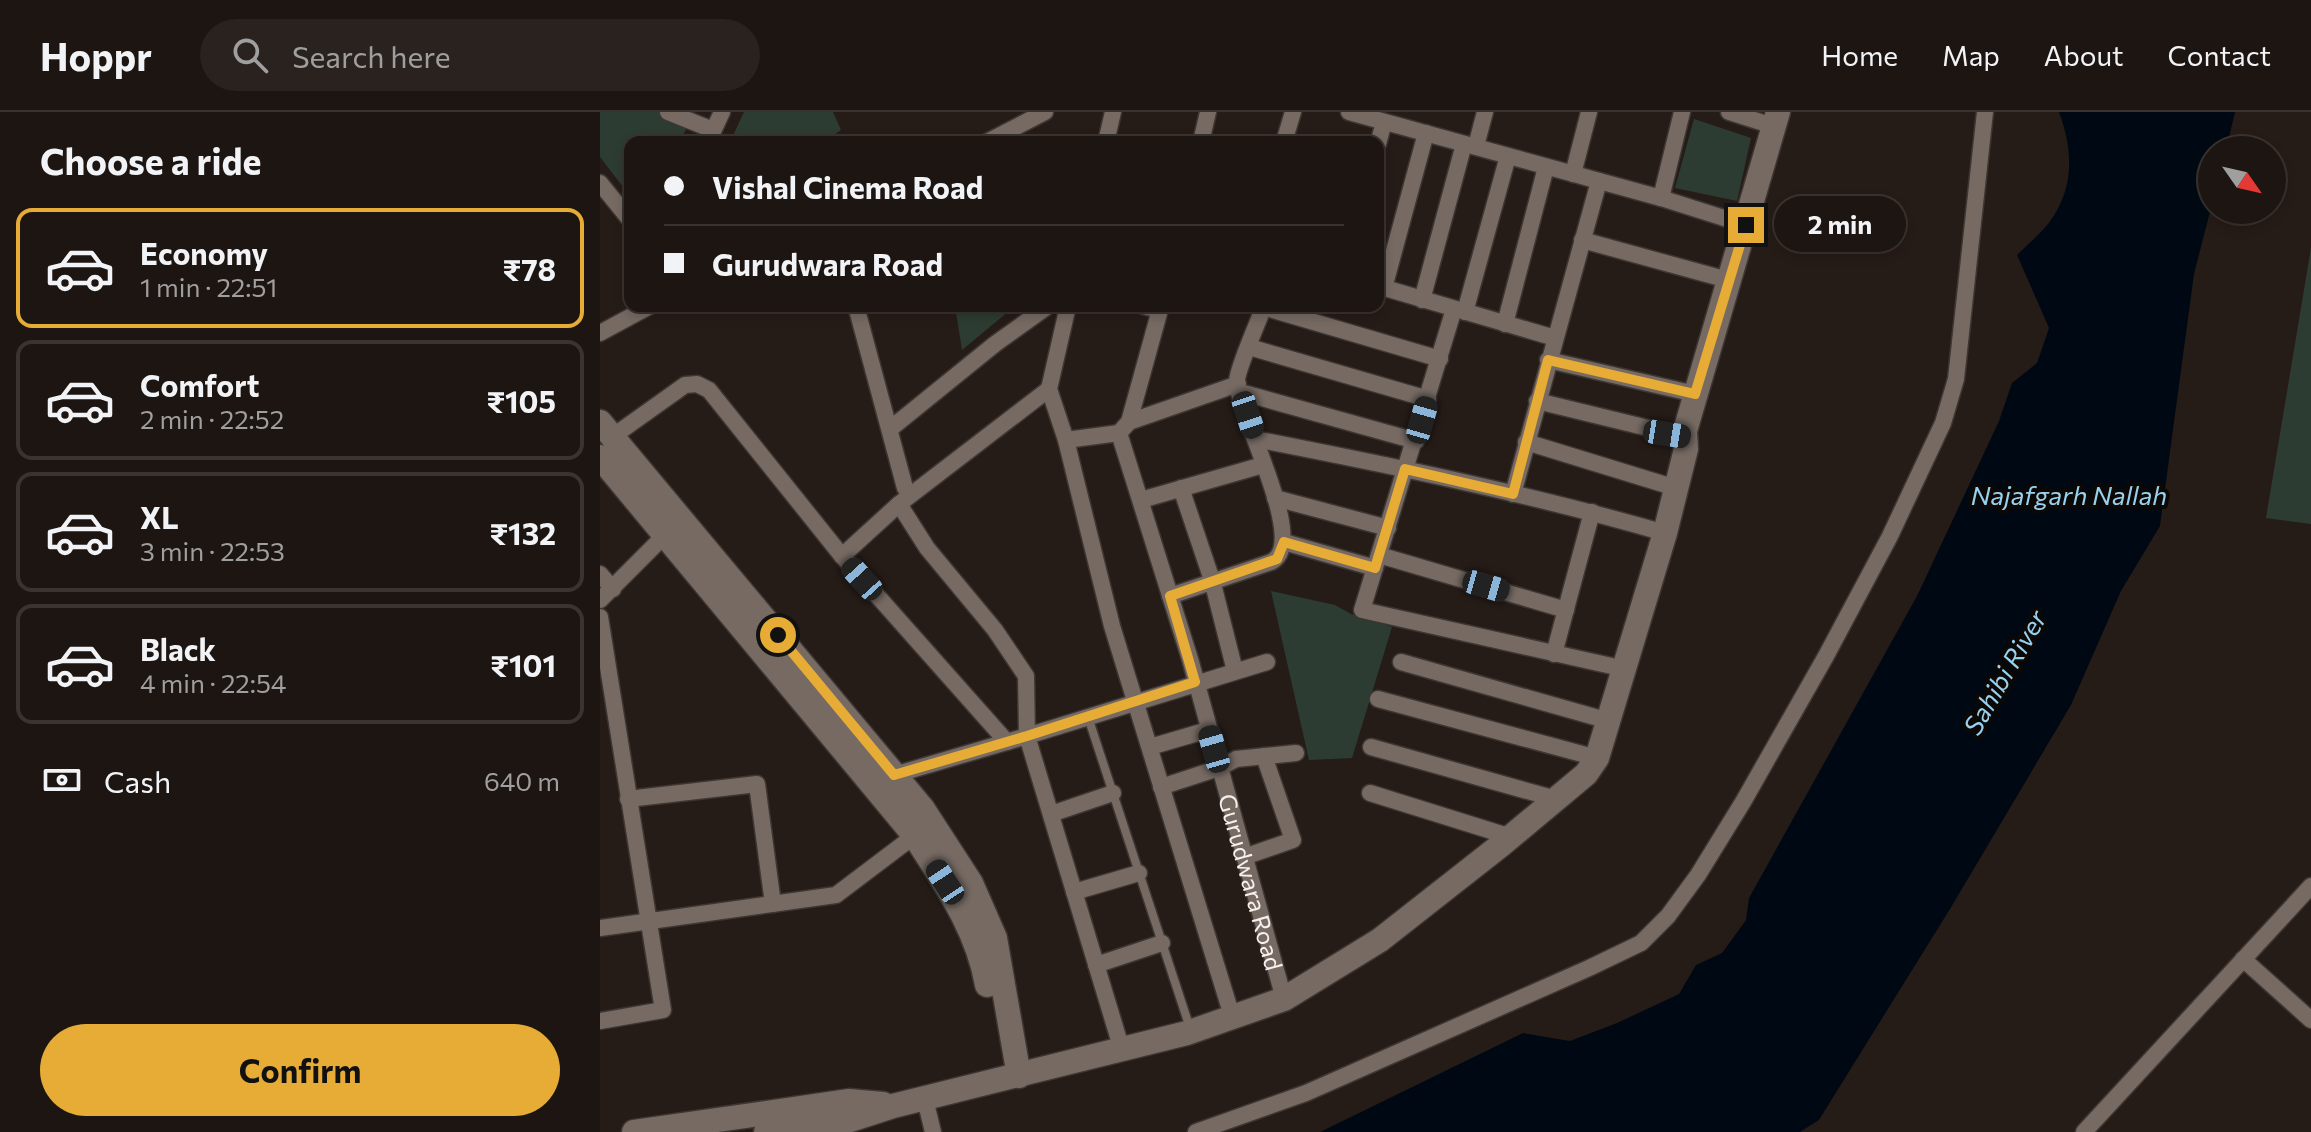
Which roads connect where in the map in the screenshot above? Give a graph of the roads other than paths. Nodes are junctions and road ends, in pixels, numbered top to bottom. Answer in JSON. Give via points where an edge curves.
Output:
{"nodes":[{"id":1,"x":668,"y":112,"type":"edge"},
{"id":2,"x":722,"y":112,"type":"edge"},
{"id":3,"x":1045,"y":112,"type":"edge"},
{"id":4,"x":1113,"y":112,"type":"edge"},
{"id":5,"x":1208,"y":112,"type":"edge"},
{"id":6,"x":1293,"y":112,"type":"edge"},
{"id":7,"x":1349,"y":112,"type":"edge"},
{"id":8,"x":1485,"y":112,"type":"edge"},
{"id":9,"x":1589,"y":112,"type":"edge"},
{"id":10,"x":1682,"y":112,"type":"edge"},
{"id":11,"x":1729,"y":112,"type":"edge"},
{"id":12,"x":1794,"y":112,"type":"edge"},
{"id":13,"x":1985,"y":112,"type":"edge"},
{"id":14,"x":1776,"y":119,"type":"edge"},
{"id":15,"x":1384,"y":122,"type":"junction"},
{"id":16,"x":1426,"y":133,"type":"junction"},
{"id":17,"x":711,"y":136,"type":"edge"},
{"id":18,"x":999,"y":136,"type":"edge"},
{"id":19,"x":1107,"y":136,"type":"edge"},
{"id":20,"x":1202,"y":136,"type":"edge"},
{"id":21,"x":1286,"y":136,"type":"edge"},
{"id":22,"x":1380,"y":136,"type":"edge"},
{"id":23,"x":1470,"y":145,"type":"junction"},
{"id":24,"x":1508,"y":156,"type":"junction"},
{"id":25,"x":1546,"y":167,"type":"junction"},
{"id":26,"x":1573,"y":174,"type":"junction"},
{"id":27,"x":1599,"y":181,"type":"junction"},
{"id":28,"x":600,"y":183,"type":"edge"},
{"id":29,"x":1661,"y":198,"type":"junction"},
{"id":30,"x":624,"y":213,"type":"edge"},
{"id":31,"x":1746,"y":225,"type":"junction"},
{"id":32,"x":1582,"y":240,"type":"junction"},
{"id":33,"x":1384,"y":277,"type":"edge"},
{"id":34,"x":1728,"y":280,"type":"junction"},
{"id":35,"x":1384,"y":288,"type":"edge"},
{"id":36,"x":1422,"y":300,"type":"junction"},
{"id":37,"x":1460,"y":310,"type":"junction"},
{"id":38,"x":639,"y":312,"type":"edge"},
{"id":39,"x":858,"y":312,"type":"edge"},
{"id":40,"x":1040,"y":312,"type":"edge"},
{"id":41,"x":1067,"y":312,"type":"edge"},
{"id":42,"x":1154,"y":312,"type":"edge"},
{"id":43,"x":1262,"y":312,"type":"edge"},
{"id":44,"x":1284,"y":312,"type":"edge"},
{"id":45,"x":1505,"y":324,"type":"junction"},
{"id":46,"x":600,"y":333,"type":"edge"},
{"id":47,"x":1555,"y":338,"type":"junction"},
{"id":48,"x":1249,"y":347,"type":"junction"},
{"id":49,"x":1440,"y":359,"type":"junction"},
{"id":50,"x":1548,"y":360,"type":"junction"},
{"id":51,"x":1239,"y":388,"type":"junction"},
{"id":52,"x":1049,"y":389,"type":"junction"},
{"id":53,"x":1695,"y":394,"type":"junction"},
{"id":54,"x":1428,"y":399,"type":"junction"},
{"id":55,"x":1537,"y":401,"type":"junction"},
{"id":56,"x":1124,"y":427,"type":"junction"},
{"id":57,"x":890,"y":429,"type":"junction"},
{"id":58,"x":604,"y":439,"type":"edge"},
{"id":59,"x":1255,"y":439,"type":"junction"},
{"id":60,"x":1066,"y":440,"type":"junction"},
{"id":61,"x":1416,"y":441,"type":"junction"},
{"id":62,"x":1526,"y":442,"type":"junction"},
{"id":63,"x":1685,"y":443,"type":"junction"},
{"id":64,"x":1263,"y":465,"type":"junction"},
{"id":65,"x":1405,"y":469,"type":"junction"},
{"id":66,"x":905,"y":488,"type":"dead end"},
{"id":67,"x":1181,"y":488,"type":"junction"},
{"id":68,"x":1676,"y":488,"type":"junction"},
{"id":69,"x":1513,"y":494,"type":"junction"},
{"id":70,"x":1275,"y":498,"type":"junction"},
{"id":71,"x":1141,"y":500,"type":"junction"},
{"id":72,"x":899,"y":504,"type":"junction"},
{"id":73,"x":1592,"y":512,"type":"junction"},
{"id":74,"x":673,"y":527,"type":"junction"},
{"id":75,"x":1388,"y":528,"type":"junction"},
{"id":76,"x":1665,"y":533,"type":"junction"},
{"id":77,"x":1284,"y":542,"type":"junction"},
{"id":78,"x":842,"y":556,"type":"junction"},
{"id":79,"x":1377,"y":562,"type":"junction"},
{"id":80,"x":600,"y":574,"type":"edge"},
{"id":81,"x":1212,"y":580,"type":"junction"},
{"id":82,"x":606,"y":594,"type":"edge"},
{"id":83,"x":1170,"y":596,"type":"junction"},
{"id":84,"x":1566,"y":610,"type":"junction"},
{"id":85,"x":600,"y":617,"type":"edge"},
{"id":86,"x":1554,"y":654,"type":"junction"},
{"id":87,"x":1267,"y":662,"type":"dead end"},
{"id":88,"x":1401,"y":662,"type":"dead end"},
{"id":89,"x":1625,"y":669,"type":"junction"},
{"id":90,"x":1235,"y":671,"type":"junction"},
{"id":91,"x":1195,"y":682,"type":"junction"},
{"id":92,"x":1378,"y":699,"type":"dead end"},
{"id":93,"x":1136,"y":702,"type":"junction"},
{"id":94,"x":1088,"y":717,"type":"junction"},
{"id":95,"x":1609,"y":721,"type":"junction"},
{"id":96,"x":1208,"y":730,"type":"junction"},
{"id":97,"x":1027,"y":736,"type":"junction"},
{"id":98,"x":1007,"y":742,"type":"junction"},
{"id":99,"x":1150,"y":747,"type":"junction"},
{"id":100,"x":1371,"y":747,"type":"dead end"},
{"id":101,"x":1296,"y":753,"type":"dead end"},
{"id":102,"x":1264,"y":756,"type":"junction"},
{"id":103,"x":1597,"y":758,"type":"junction"},
{"id":104,"x":1219,"y":768,"type":"junction"},
{"id":105,"x":894,"y":775,"type":"junction"},
{"id":106,"x":1161,"y":787,"type":"junction"},
{"id":107,"x":1113,"y":793,"type":"junction"},
{"id":108,"x":1370,"y":793,"type":"dead end"},
{"id":109,"x":628,"y":799,"type":"junction"},
{"id":110,"x":1556,"y":799,"type":"junction"},
{"id":111,"x":1051,"y":814,"type":"junction"},
{"id":112,"x":923,"y":829,"type":"junction"},
{"id":113,"x":1511,"y":837,"type":"junction"},
{"id":114,"x":1244,"y":857,"type":"junction"},
{"id":115,"x":1139,"y":873,"type":"junction"},
{"id":116,"x":2311,"y":886,"type":"edge"},
{"id":117,"x":1074,"y":892,"type":"junction"},
{"id":118,"x":773,"y":904,"type":"junction"},
{"id":119,"x":648,"y":921,"type":"junction"},
{"id":120,"x":600,"y":928,"type":"edge"},
{"id":121,"x":1162,"y":943,"type":"junction"},
{"id":122,"x":2243,"y":959,"type":"junction"},
{"id":123,"x":1096,"y":965,"type":"junction"},
{"id":124,"x":1284,"y":999,"type":"junction"},
{"id":125,"x":1232,"y":1016,"type":"junction"},
{"id":126,"x":2311,"y":1020,"type":"edge"},
{"id":127,"x":600,"y":1021,"type":"edge"},
{"id":128,"x":1191,"y":1032,"type":"junction"},
{"id":129,"x":1122,"y":1050,"type":"junction"},
{"id":130,"x":1011,"y":1077,"type":"junction"},
{"id":131,"x":925,"y":1099,"type":"junction"},
{"id":132,"x":893,"y":1106,"type":"junction"},
{"id":133,"x":634,"y":1132,"type":"edge"},
{"id":134,"x":766,"y":1132,"type":"edge"},
{"id":135,"x":933,"y":1132,"type":"edge"},
{"id":136,"x":1196,"y":1132,"type":"edge"},
{"id":137,"x":2084,"y":1132,"type":"edge"}],
"edges":[{"from":1,"to":17,"type":"street"},
{"from":2,"to":17,"type":"street"},
{"from":3,"to":18,"type":"street"},
{"from":4,"to":19,"type":"street"},
{"from":5,"to":20,"type":"street"},
{"from":6,"to":21,"type":"street"},
{"from":7,"to":15,"type":"street"},
{"from":8,"to":23,"type":"street"},
{"from":9,"to":26,"type":"street"},
{"from":10,"to":29,"type":"street"},
{"from":11,"to":14,"type":"street"},
{"from":12,"to":63,"type":"street","via":[[1697,434]]},
{"from":13,"to":136,"type":"street","via":[[1956,379],[1943,423],[1826,656],[1743,802],[1668,916],[1641,943],[1589,968],[1306,1093]]},
{"from":14,"to":31,"type":"street"},
{"from":15,"to":16,"type":"street"},
{"from":15,"to":22,"type":"street"},
{"from":16,"to":23,"type":"street"},
{"from":16,"to":33,"type":"street"},
{"from":23,"to":24,"type":"street"},
{"from":23,"to":36,"type":"street"},
{"from":24,"to":25,"type":"street"},
{"from":24,"to":37,"type":"street"},
{"from":25,"to":26,"type":"street"},
{"from":25,"to":45,"type":"street"},
{"from":26,"to":27,"type":"street"},
{"from":27,"to":29,"type":"street"},
{"from":27,"to":32,"type":"street"},
{"from":28,"to":30,"type":"street"},
{"from":29,"to":31,"type":"street"},
{"from":31,"to":34,"type":"street"},
{"from":32,"to":34,"type":"street"},
{"from":32,"to":47,"type":"street"},
{"from":34,"to":53,"type":"street"},
{"from":35,"to":36,"type":"street"},
{"from":36,"to":37,"type":"street"},
{"from":37,"to":45,"type":"street"},
{"from":37,"to":49,"type":"street"},
{"from":38,"to":46,"type":"street"},
{"from":39,"to":57,"type":"street"},
{"from":40,"to":57,"type":"street"},
{"from":41,"to":52,"type":"street"},
{"from":42,"to":56,"type":"street"},
{"from":43,"to":48,"type":"street"},
{"from":44,"to":49,"type":"street"},
{"from":45,"to":47,"type":"street"},
{"from":47,"to":50,"type":"street"},
{"from":48,"to":51,"type":"street"},
{"from":48,"to":54,"type":"street"},
{"from":49,"to":54,"type":"street"},
{"from":50,"to":53,"type":"street"},
{"from":50,"to":55,"type":"street"},
{"from":51,"to":56,"type":"street"},
{"from":51,"to":59,"type":"street"},
{"from":51,"to":61,"type":"street"},
{"from":52,"to":60,"type":"street"},
{"from":52,"to":72,"type":"street"},
{"from":53,"to":63,"type":"street"},
{"from":54,"to":61,"type":"street"},
{"from":55,"to":62,"type":"street"},
{"from":55,"to":63,"type":"street"},
{"from":56,"to":60,"type":"street"},
{"from":56,"to":71,"type":"street","name":"Gurudwara Road"},
{"from":57,"to":66,"type":"street"},
{"from":58,"to":74,"type":"street"},
{"from":58,"to":78,"type":"street","via":[[685,385],[697,384],[709,390]]},
{"from":59,"to":64,"type":"street"},
{"from":59,"to":65,"type":"street"},
{"from":60,"to":93,"type":"street"},
{"from":61,"to":65,"type":"street"},
{"from":62,"to":68,"type":"street"},
{"from":62,"to":69,"type":"street"},
{"from":63,"to":68,"type":"street"},
{"from":64,"to":67,"type":"street"},
{"from":64,"to":70,"type":"street"},
{"from":65,"to":69,"type":"street"},
{"from":65,"to":75,"type":"street"},
{"from":67,"to":71,"type":"street"},
{"from":67,"to":81,"type":"street"},
{"from":68,"to":76,"type":"street"},
{"from":69,"to":73,"type":"street"},
{"from":70,"to":75,"type":"street"},
{"from":70,"to":77,"type":"street"},
{"from":71,"to":83,"type":"street","name":"Gurudwara Road"},
{"from":72,"to":78,"type":"street"},
{"from":72,"to":97,"type":"street","via":[[1026,676]]},
{"from":73,"to":76,"type":"street"},
{"from":73,"to":84,"type":"street"},
{"from":74,"to":82,"type":"street"},
{"from":74,"to":105,"type":"street"},
{"from":74,"to":112,"type":"street"},
{"from":75,"to":79,"type":"street"},
{"from":76,"to":89,"type":"street"},
{"from":77,"to":79,"type":"street"},
{"from":77,"to":81,"type":"street","via":[[1277,559]]},
{"from":78,"to":98,"type":"street"},
{"from":79,"to":84,"type":"street"},
{"from":79,"to":86,"type":"street","via":[[1362,610]]},
{"from":80,"to":82,"type":"street"},
{"from":81,"to":83,"type":"street"},
{"from":81,"to":90,"type":"street"},
{"from":83,"to":91,"type":"street","name":"Gurudwara Road"},
{"from":84,"to":86,"type":"street"},
{"from":85,"to":109,"type":"street"},
{"from":86,"to":89,"type":"street"},
{"from":87,"to":90,"type":"street"},
{"from":88,"to":95,"type":"street"},
{"from":89,"to":95,"type":"street"},
{"from":90,"to":91,"type":"street"},
{"from":91,"to":93,"type":"street"},
{"from":91,"to":96,"type":"street","name":"Gurudwara Road"},
{"from":92,"to":103,"type":"street"},
{"from":93,"to":94,"type":"street"},
{"from":93,"to":99,"type":"street"},
{"from":94,"to":97,"type":"street"},
{"from":94,"to":107,"type":"lane"},
{"from":95,"to":103,"type":"street"},
{"from":96,"to":99,"type":"street"},
{"from":96,"to":104,"type":"street","name":"Gurudwara Road"},
{"from":97,"to":98,"type":"street"},
{"from":97,"to":111,"type":"street"},
{"from":98,"to":105,"type":"street"},
{"from":99,"to":106,"type":"street"},
{"from":100,"to":110,"type":"street"},
{"from":101,"to":102,"type":"street"},
{"from":102,"to":104,"type":"street","via":[[1236,759]]},
{"from":102,"to":114,"type":"street","via":[[1293,840]]},
{"from":103,"to":110,"type":"street"},
{"from":104,"to":106,"type":"street"},
{"from":104,"to":114,"type":"street","name":"Gurudwara Road"},
{"from":105,"to":112,"type":"street"},
{"from":106,"to":125,"type":"street"},
{"from":107,"to":111,"type":"street"},
{"from":107,"to":115,"type":"lane"},
{"from":108,"to":113,"type":"street"},
{"from":109,"to":118,"type":"street","via":[[757,784]]},
{"from":109,"to":119,"type":"street"},
{"from":110,"to":113,"type":"street"},
{"from":111,"to":117,"type":"street"},
{"from":112,"to":118,"type":"street","via":[[836,895]]},
{"from":112,"to":130,"type":"street","via":[[982,957]]},
{"from":113,"to":124,"type":"street","via":[[1380,940]]},
{"from":114,"to":124,"type":"street","name":"Gurudwara Road"},
{"from":115,"to":117,"type":"street"},
{"from":115,"to":121,"type":"lane"},
{"from":116,"to":122,"type":"street"},
{"from":117,"to":123,"type":"street"},
{"from":118,"to":119,"type":"street"},
{"from":119,"to":120,"type":"street"},
{"from":119,"to":127,"type":"street","via":[[663,1010]]},
{"from":121,"to":123,"type":"street"},
{"from":121,"to":128,"type":"lane"},
{"from":122,"to":126,"type":"street"},
{"from":122,"to":137,"type":"street"},
{"from":123,"to":129,"type":"street"},
{"from":124,"to":125,"type":"street"},
{"from":125,"to":128,"type":"street"},
{"from":128,"to":129,"type":"street"},
{"from":129,"to":130,"type":"street"},
{"from":130,"to":131,"type":"street"},
{"from":131,"to":132,"type":"street"},
{"from":131,"to":135,"type":"street"},
{"from":132,"to":133,"type":"street","via":[[849,1101]]},
{"from":132,"to":134,"type":"street","via":[[850,1120]]}]}
